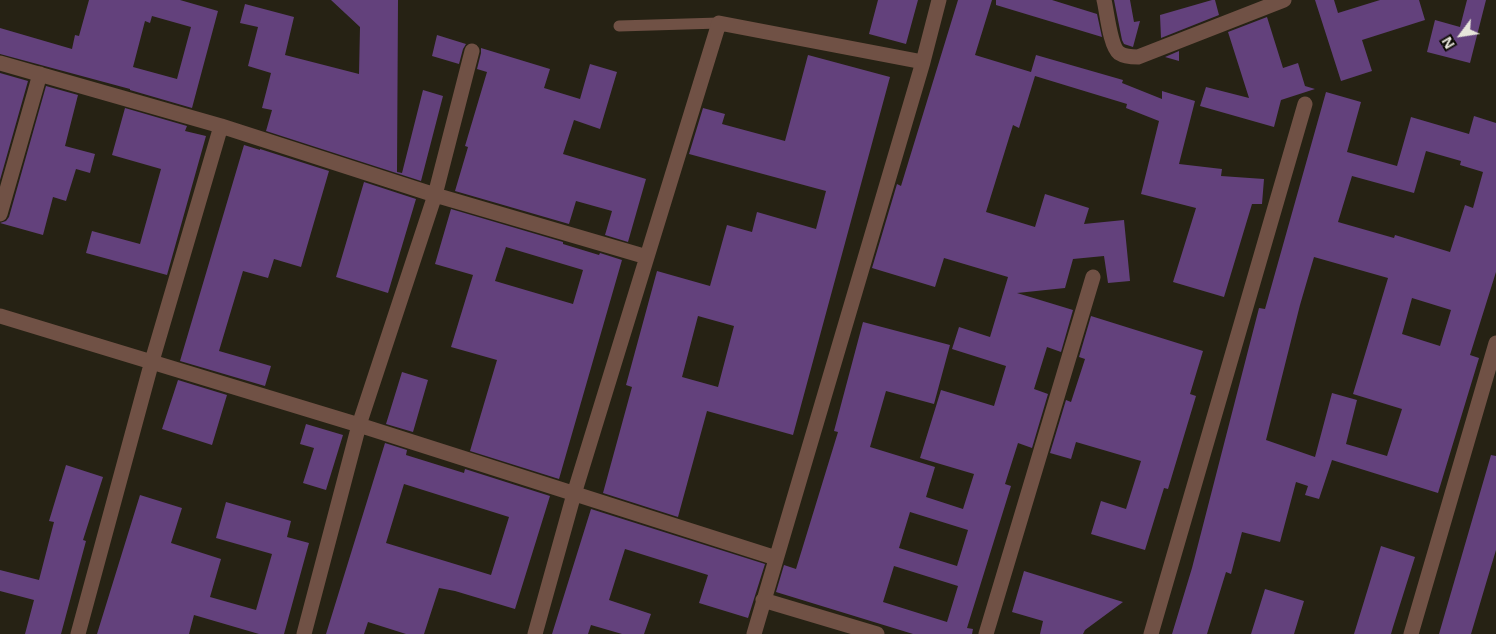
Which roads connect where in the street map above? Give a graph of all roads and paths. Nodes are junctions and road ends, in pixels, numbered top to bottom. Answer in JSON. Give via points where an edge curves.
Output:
{"nodes":[{"id":1,"x":939,"y":0,"type":"edge"},
{"id":2,"x":1104,"y":0,"type":"edge"},
{"id":3,"x":1284,"y":0,"type":"edge"},
{"id":4,"x":719,"y":23,"type":"junction"},
{"id":5,"x":619,"y":26,"type":"dead end"},
{"id":6,"x":472,"y":51,"type":"dead end"},
{"id":7,"x":923,"y":62,"type":"junction"},
{"id":8,"x":0,"y":63,"type":"edge"},
{"id":9,"x":40,"y":74,"type":"junction"},
{"id":10,"x":1305,"y":104,"type":"dead end"},
{"id":11,"x":221,"y":126,"type":"junction"},
{"id":12,"x":435,"y":196,"type":"junction"},
{"id":13,"x":0,"y":214,"type":"edge"},
{"id":14,"x":647,"y":257,"type":"junction"},
{"id":15,"x":1093,"y":277,"type":"dead end"},
{"id":16,"x":0,"y":316,"type":"edge"},
{"id":17,"x":1496,"y":343,"type":"edge"},
{"id":18,"x":152,"y":361,"type":"junction"},
{"id":19,"x":359,"y":425,"type":"junction"},
{"id":20,"x":574,"y":494,"type":"junction"},
{"id":21,"x":776,"y":558,"type":"junction"},
{"id":22,"x":763,"y":600,"type":"junction"},
{"id":23,"x":78,"y":634,"type":"edge"},
{"id":24,"x":304,"y":634,"type":"edge"},
{"id":25,"x":535,"y":634,"type":"edge"},
{"id":26,"x":754,"y":634,"type":"edge"},
{"id":27,"x":877,"y":634,"type":"edge"},
{"id":28,"x":986,"y":634,"type":"edge"},
{"id":29,"x":1151,"y":634,"type":"edge"},
{"id":30,"x":1411,"y":634,"type":"edge"}],
"edges":[{"from":1,"to":7,"type":"street"},
{"from":2,"to":3,"type":"street","via":[[1113,42],[1119,53],[1130,57],[1138,57]]},
{"from":4,"to":5,"type":"lane"},
{"from":4,"to":7,"type":"street"},
{"from":4,"to":14,"type":"street"},
{"from":6,"to":12,"type":"street"},
{"from":7,"to":21,"type":"street"},
{"from":8,"to":9,"type":"street"},
{"from":9,"to":11,"type":"street"},
{"from":9,"to":13,"type":"street"},
{"from":10,"to":29,"type":"street"},
{"from":11,"to":12,"type":"street"},
{"from":11,"to":18,"type":"street"},
{"from":12,"to":14,"type":"street"},
{"from":12,"to":19,"type":"street"},
{"from":14,"to":20,"type":"street"},
{"from":15,"to":28,"type":"street"},
{"from":16,"to":18,"type":"street"},
{"from":17,"to":30,"type":"street"},
{"from":18,"to":19,"type":"street"},
{"from":18,"to":23,"type":"street"},
{"from":19,"to":20,"type":"street"},
{"from":19,"to":24,"type":"street"},
{"from":20,"to":21,"type":"street"},
{"from":20,"to":25,"type":"street"},
{"from":21,"to":22,"type":"street"},
{"from":22,"to":26,"type":"street"},
{"from":22,"to":27,"type":"street"}]}
